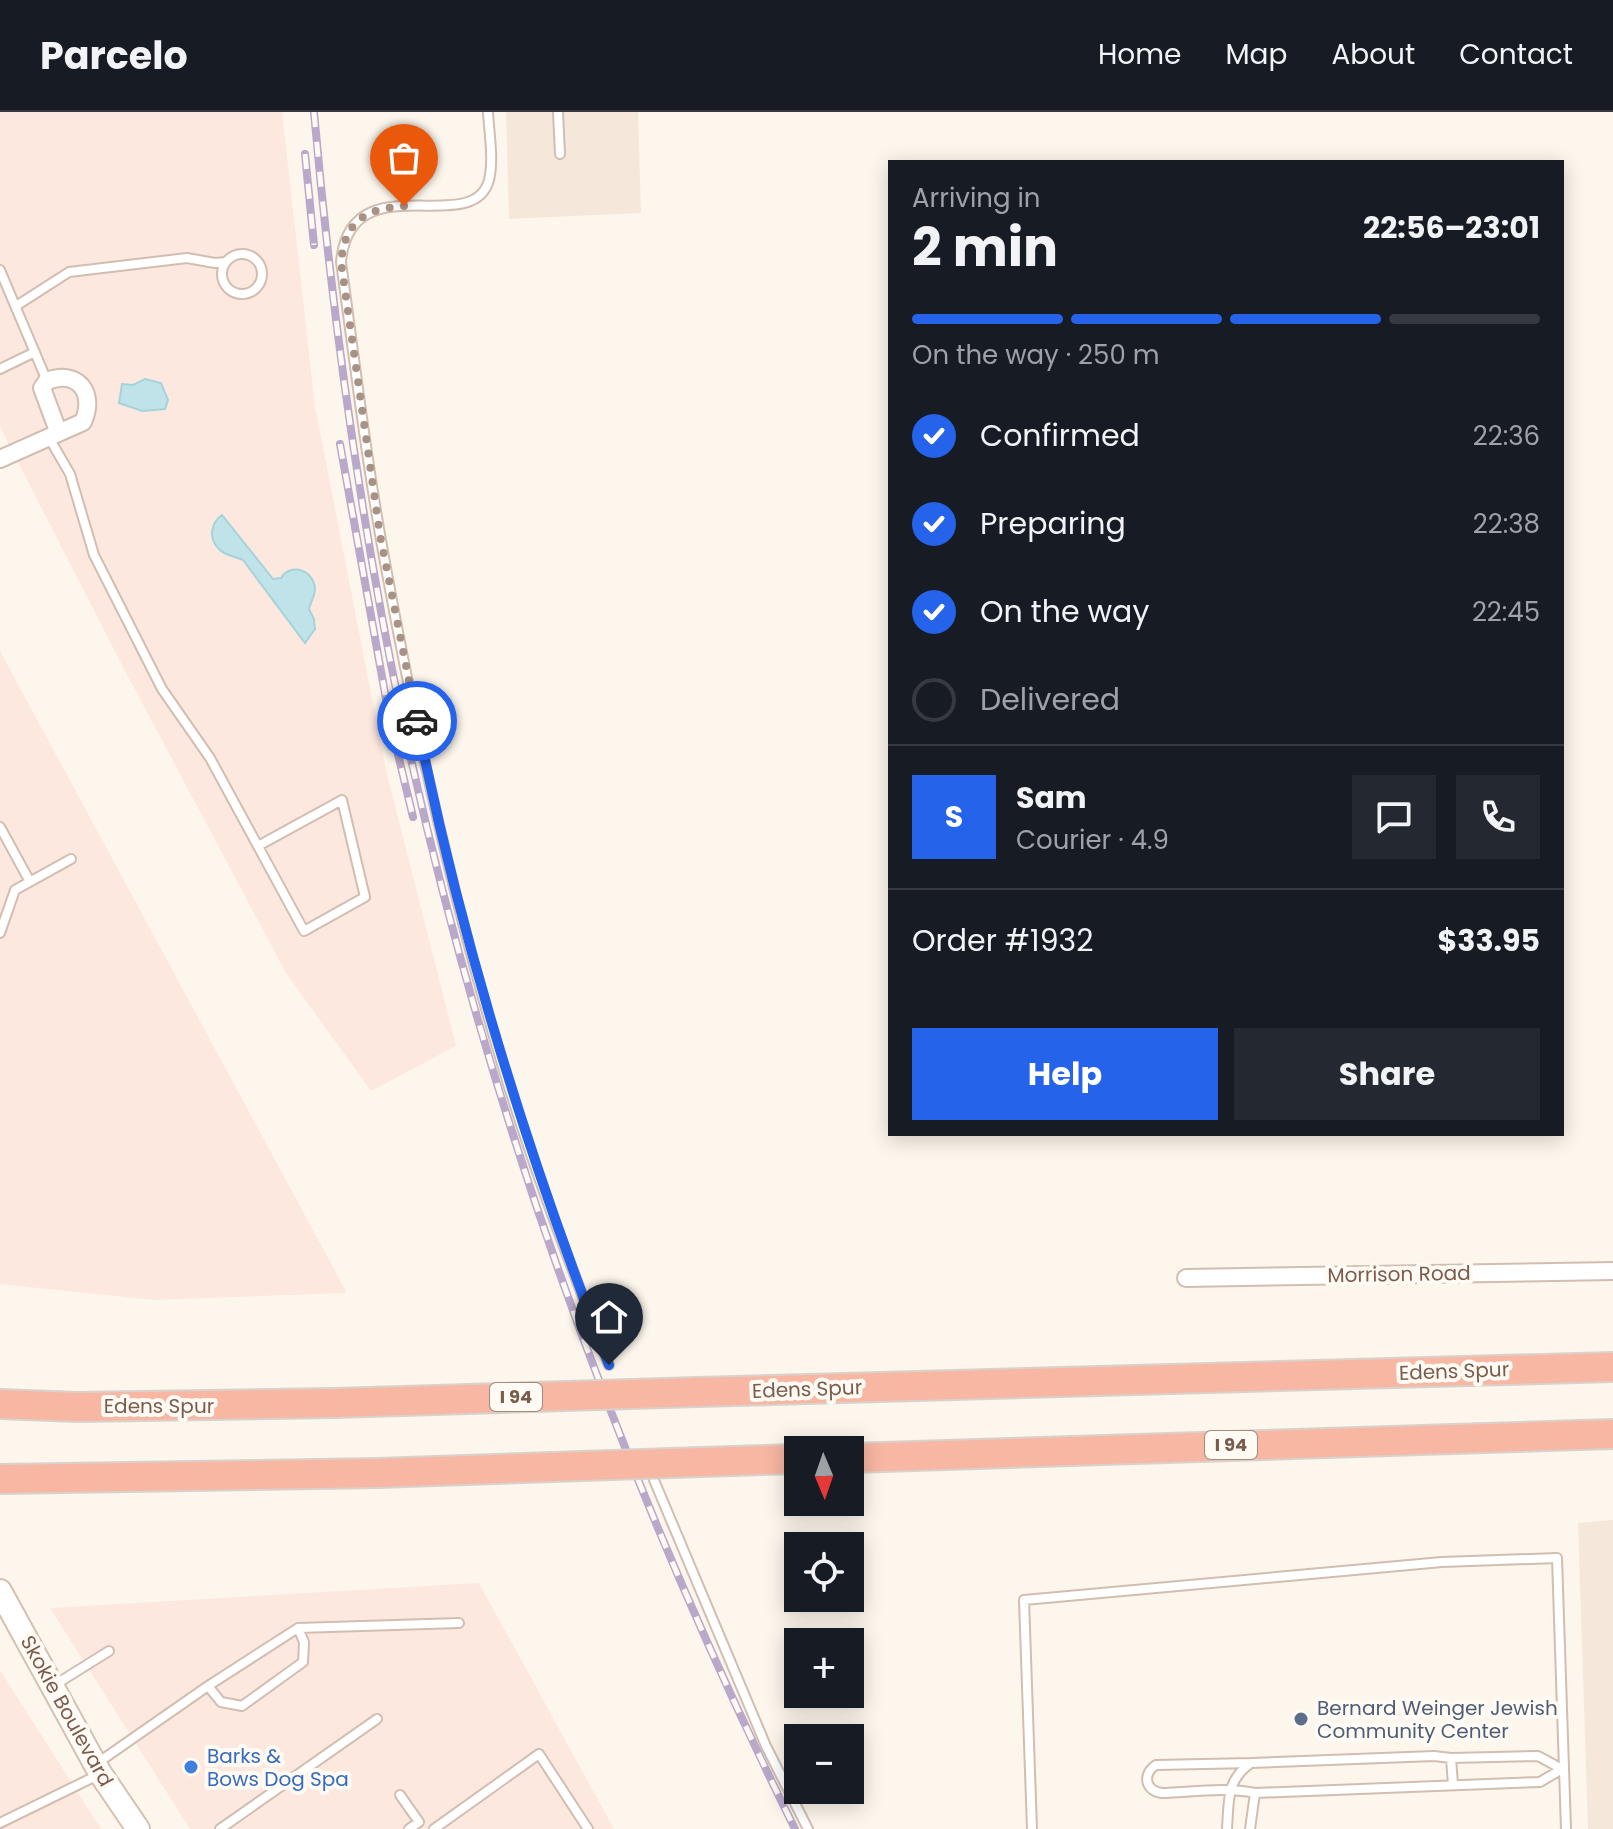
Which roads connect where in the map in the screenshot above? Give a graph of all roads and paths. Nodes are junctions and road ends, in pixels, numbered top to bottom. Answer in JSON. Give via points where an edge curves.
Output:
{"nodes":[{"id":1,"x":488,"y":112,"type":"edge"},
{"id":2,"x":558,"y":112,"type":"edge"},
{"id":3,"x":560,"y":154,"type":"dead end"},
{"id":4,"x":226,"y":262,"type":"junction"},
{"id":5,"x":0,"y":270,"type":"edge"},
{"id":6,"x":16,"y":306,"type":"junction"},
{"id":7,"x":35,"y":352,"type":"junction"},
{"id":8,"x":0,"y":369,"type":"edge"},
{"id":9,"x":47,"y":381,"type":"junction"},
{"id":10,"x":53,"y":433,"type":"junction"},
{"id":11,"x":0,"y":459,"type":"edge"},
{"id":12,"x":0,"y":827,"type":"edge"},
{"id":13,"x":258,"y":846,"type":"junction"},
{"id":14,"x":71,"y":859,"type":"dead end"},
{"id":15,"x":29,"y":880,"type":"junction"},
{"id":16,"x":0,"y":933,"type":"edge"},
{"id":17,"x":1613,"y":1271,"type":"edge"},
{"id":18,"x":1186,"y":1278,"type":"dead end"},
{"id":19,"x":609,"y":1365,"type":"dead end"},
{"id":20,"x":1613,"y":1367,"type":"edge"},
{"id":21,"x":0,"y":1404,"type":"edge"},
{"id":22,"x":1613,"y":1434,"type":"edge"},
{"id":23,"x":864,"y":1458,"type":"edge"},
{"id":24,"x":784,"y":1459,"type":"edge"},
{"id":25,"x":0,"y":1479,"type":"edge"},
{"id":26,"x":654,"y":1480,"type":"dead end"},
{"id":27,"x":0,"y":1591,"type":"edge"},
{"id":28,"x":459,"y":1623,"type":"dead end"},
{"id":29,"x":298,"y":1628,"type":"junction"},
{"id":30,"x":109,"y":1651,"type":"dead end"},
{"id":31,"x":208,"y":1686,"type":"junction"},
{"id":32,"x":52,"y":1687,"type":"junction"},
{"id":33,"x":377,"y":1719,"type":"dead end"},
{"id":34,"x":1451,"y":1758,"type":"junction"},
{"id":35,"x":1251,"y":1763,"type":"junction"},
{"id":36,"x":98,"y":1769,"type":"junction"},
{"id":37,"x":1562,"y":1769,"type":"junction"},
{"id":38,"x":1453,"y":1785,"type":"junction"},
{"id":39,"x":1229,"y":1791,"type":"junction"},
{"id":40,"x":1255,"y":1793,"type":"junction"},
{"id":41,"x":400,"y":1795,"type":"dead end"},
{"id":42,"x":0,"y":1823,"type":"edge"},
{"id":43,"x":138,"y":1829,"type":"edge"},
{"id":44,"x":220,"y":1829,"type":"edge"},
{"id":45,"x":409,"y":1829,"type":"edge"},
{"id":46,"x":434,"y":1829,"type":"edge"},
{"id":47,"x":588,"y":1829,"type":"edge"},
{"id":48,"x":808,"y":1829,"type":"edge"},
{"id":49,"x":1032,"y":1829,"type":"edge"},
{"id":50,"x":1227,"y":1829,"type":"edge"},
{"id":51,"x":1250,"y":1829,"type":"edge"},
{"id":52,"x":1566,"y":1829,"type":"edge"}],
"edges":[{"from":1,"to":19,"type":"lane","via":[[489,182],[477,199],[368,213],[346,234],[341,262],[384,558],[441,830],[506,1075]]},
{"from":2,"to":3,"type":"lane"},
{"from":4,"to":4,"type":"lane","via":[[221,274],[230,291],[242,295],[255,290],[262,272],[256,260],[244,254]]},
{"from":4,"to":6,"type":"lane","via":[[187,258],[69,272]]},
{"from":5,"to":6,"type":"lane"},
{"from":6,"to":7,"type":"lane"},
{"from":7,"to":8,"type":"lane"},
{"from":7,"to":9,"type":"lane"},
{"from":9,"to":10,"type":"street","via":[[42,388]]},
{"from":9,"to":10,"type":"street","via":[[65,378],[88,393],[83,422]]},
{"from":10,"to":11,"type":"street"},
{"from":10,"to":13,"type":"lane","via":[[94,555],[162,689],[210,758]]},
{"from":12,"to":15,"type":"lane"},
{"from":13,"to":13,"type":"lane","via":[[304,931],[365,897],[342,800]]},
{"from":14,"to":15,"type":"lane"},
{"from":15,"to":16,"type":"lane","via":[[15,890]]},
{"from":17,"to":18,"type":"street","name":"Morrison Road"},
{"from":20,"to":21,"type":"highway","name":"Edens Spur","number":"I 94","bridge":true,"via":[[335,1403]]},
{"from":22,"to":23,"type":"highway","number":"I 94"},
{"from":24,"to":25,"type":"highway","bridge":true},
{"from":26,"to":48,"type":"lane","via":[[766,1746]]},
{"from":27,"to":32,"type":"main road","name":"Skokie Boulevard"},
{"from":28,"to":29,"type":"lane"},
{"from":29,"to":31,"type":"lane"},
{"from":29,"to":31,"type":"lane","via":[[303,1662],[242,1706],[221,1702]]},
{"from":30,"to":32,"type":"lane"},
{"from":31,"to":36,"type":"lane"},
{"from":32,"to":36,"type":"main road","name":"Skokie Boulevard"},
{"from":33,"to":44,"type":"lane"},
{"from":34,"to":35,"type":"lane"},
{"from":34,"to":37,"type":"lane","via":[[1538,1756]]},
{"from":34,"to":38,"type":"lane"},
{"from":35,"to":39,"type":"lane","via":[[1237,1773]]},
{"from":35,"to":39,"type":"lane","via":[[1156,1765],[1147,1774],[1147,1783],[1157,1793]]},
{"from":36,"to":42,"type":"lane"},
{"from":36,"to":43,"type":"main road","name":"Skokie Boulevard"},
{"from":37,"to":38,"type":"lane","via":[[1540,1782]]},
{"from":37,"to":49,"type":"lane","via":[[1557,1558],[1442,1562],[1024,1600]]},
{"from":37,"to":52,"type":"lane"},
{"from":38,"to":40,"type":"lane"},
{"from":39,"to":40,"type":"lane"},
{"from":39,"to":50,"type":"lane"},
{"from":40,"to":51,"type":"lane"},
{"from":41,"to":45,"type":"lane","via":[[419,1822]]},
{"from":46,"to":47,"type":"lane","via":[[539,1754]]}]}
